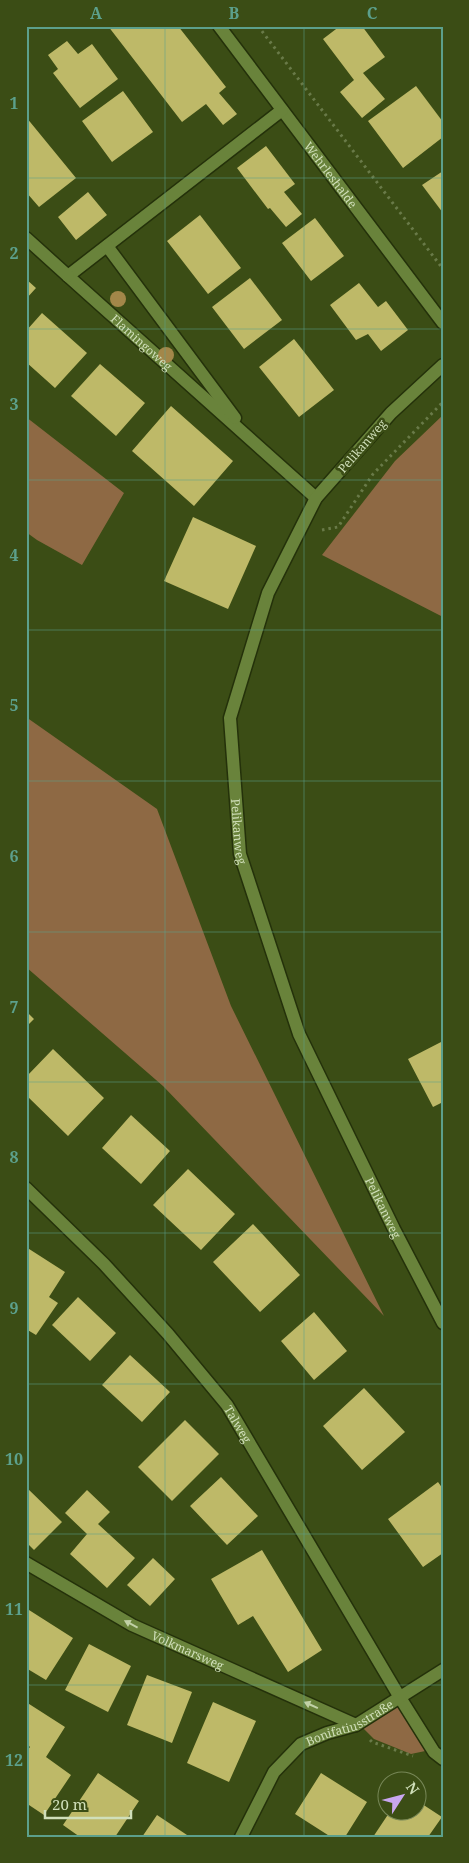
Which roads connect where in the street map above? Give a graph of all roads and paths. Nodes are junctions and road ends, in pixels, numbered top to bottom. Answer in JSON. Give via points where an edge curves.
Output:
{"nodes":[{"id":1,"x":219,"y":26,"type":"edge"},
{"id":2,"x":258,"y":26,"type":"edge"},
{"id":3,"x":282,"y":110,"type":"junction"},
{"id":4,"x":26,"y":238,"type":"edge"},
{"id":5,"x":107,"y":246,"type":"junction"},
{"id":6,"x":443,"y":268,"type":"edge"},
{"id":7,"x":68,"y":276,"type":"junction"},
{"id":8,"x":443,"y":323,"type":"edge"},
{"id":9,"x":443,"y":365,"type":"edge"},
{"id":10,"x":443,"y":402,"type":"edge"},
{"id":11,"x":252,"y":441,"type":"junction"},
{"id":12,"x":316,"y":498,"type":"junction"},
{"id":13,"x":297,"y":535,"type":"junction"},
{"id":14,"x":26,"y":1188,"type":"edge"},
{"id":15,"x":443,"y":1323,"type":"edge"},
{"id":16,"x":26,"y":1563,"type":"edge"},
{"id":17,"x":443,"y":1670,"type":"edge"},
{"id":18,"x":399,"y":1696,"type":"junction"},
{"id":19,"x":356,"y":1725,"type":"junction"},
{"id":20,"x":439,"y":1756,"type":"edge"},
{"id":21,"x":241,"y":1837,"type":"edge"}],
"edges":[{"from":1,"to":3,"type":"street","name":"Wehrleshalde"},
{"from":2,"to":6,"type":"path"},
{"from":3,"to":5,"type":"street"},
{"from":3,"to":8,"type":"street","name":"Wehrleshalde"},
{"from":4,"to":7,"type":"street","name":"Flamingoweg"},
{"from":5,"to":7,"type":"street"},
{"from":5,"to":11,"type":"street","name":"Flamingoweg"},
{"from":7,"to":11,"type":"street","name":"Flamingoweg"},
{"from":9,"to":12,"type":"street","name":"Pelikanweg","via":[[391,413]]},
{"from":10,"to":13,"type":"path","via":[[372,474],[338,527]]},
{"from":11,"to":12,"type":"street","name":"Flamingoweg"},
{"from":12,"to":13,"type":"street","name":"Pelikanweg"},
{"from":13,"to":15,"type":"street","name":"Pelikanweg","via":[[268,593],[230,718],[240,854],[299,1034]]},
{"from":14,"to":18,"type":"street","name":"Talweg","via":[[104,1264],[227,1405]]},
{"from":19,"to":16,"type":"street","name":"Volkmarsweg","one_way":true,"via":[[132,1625]]},
{"from":17,"to":18,"type":"street"},
{"from":18,"to":19,"type":"street","name":"Bonifatiusstraße"},
{"from":18,"to":20,"type":"street","name":"Bonifatiusstraße"},
{"from":19,"to":20,"type":"path","via":[[372,1742],[411,1757]]},
{"from":19,"to":21,"type":"street","name":"Bonifatiusstraße","via":[[301,1744],[274,1772]]}]}
